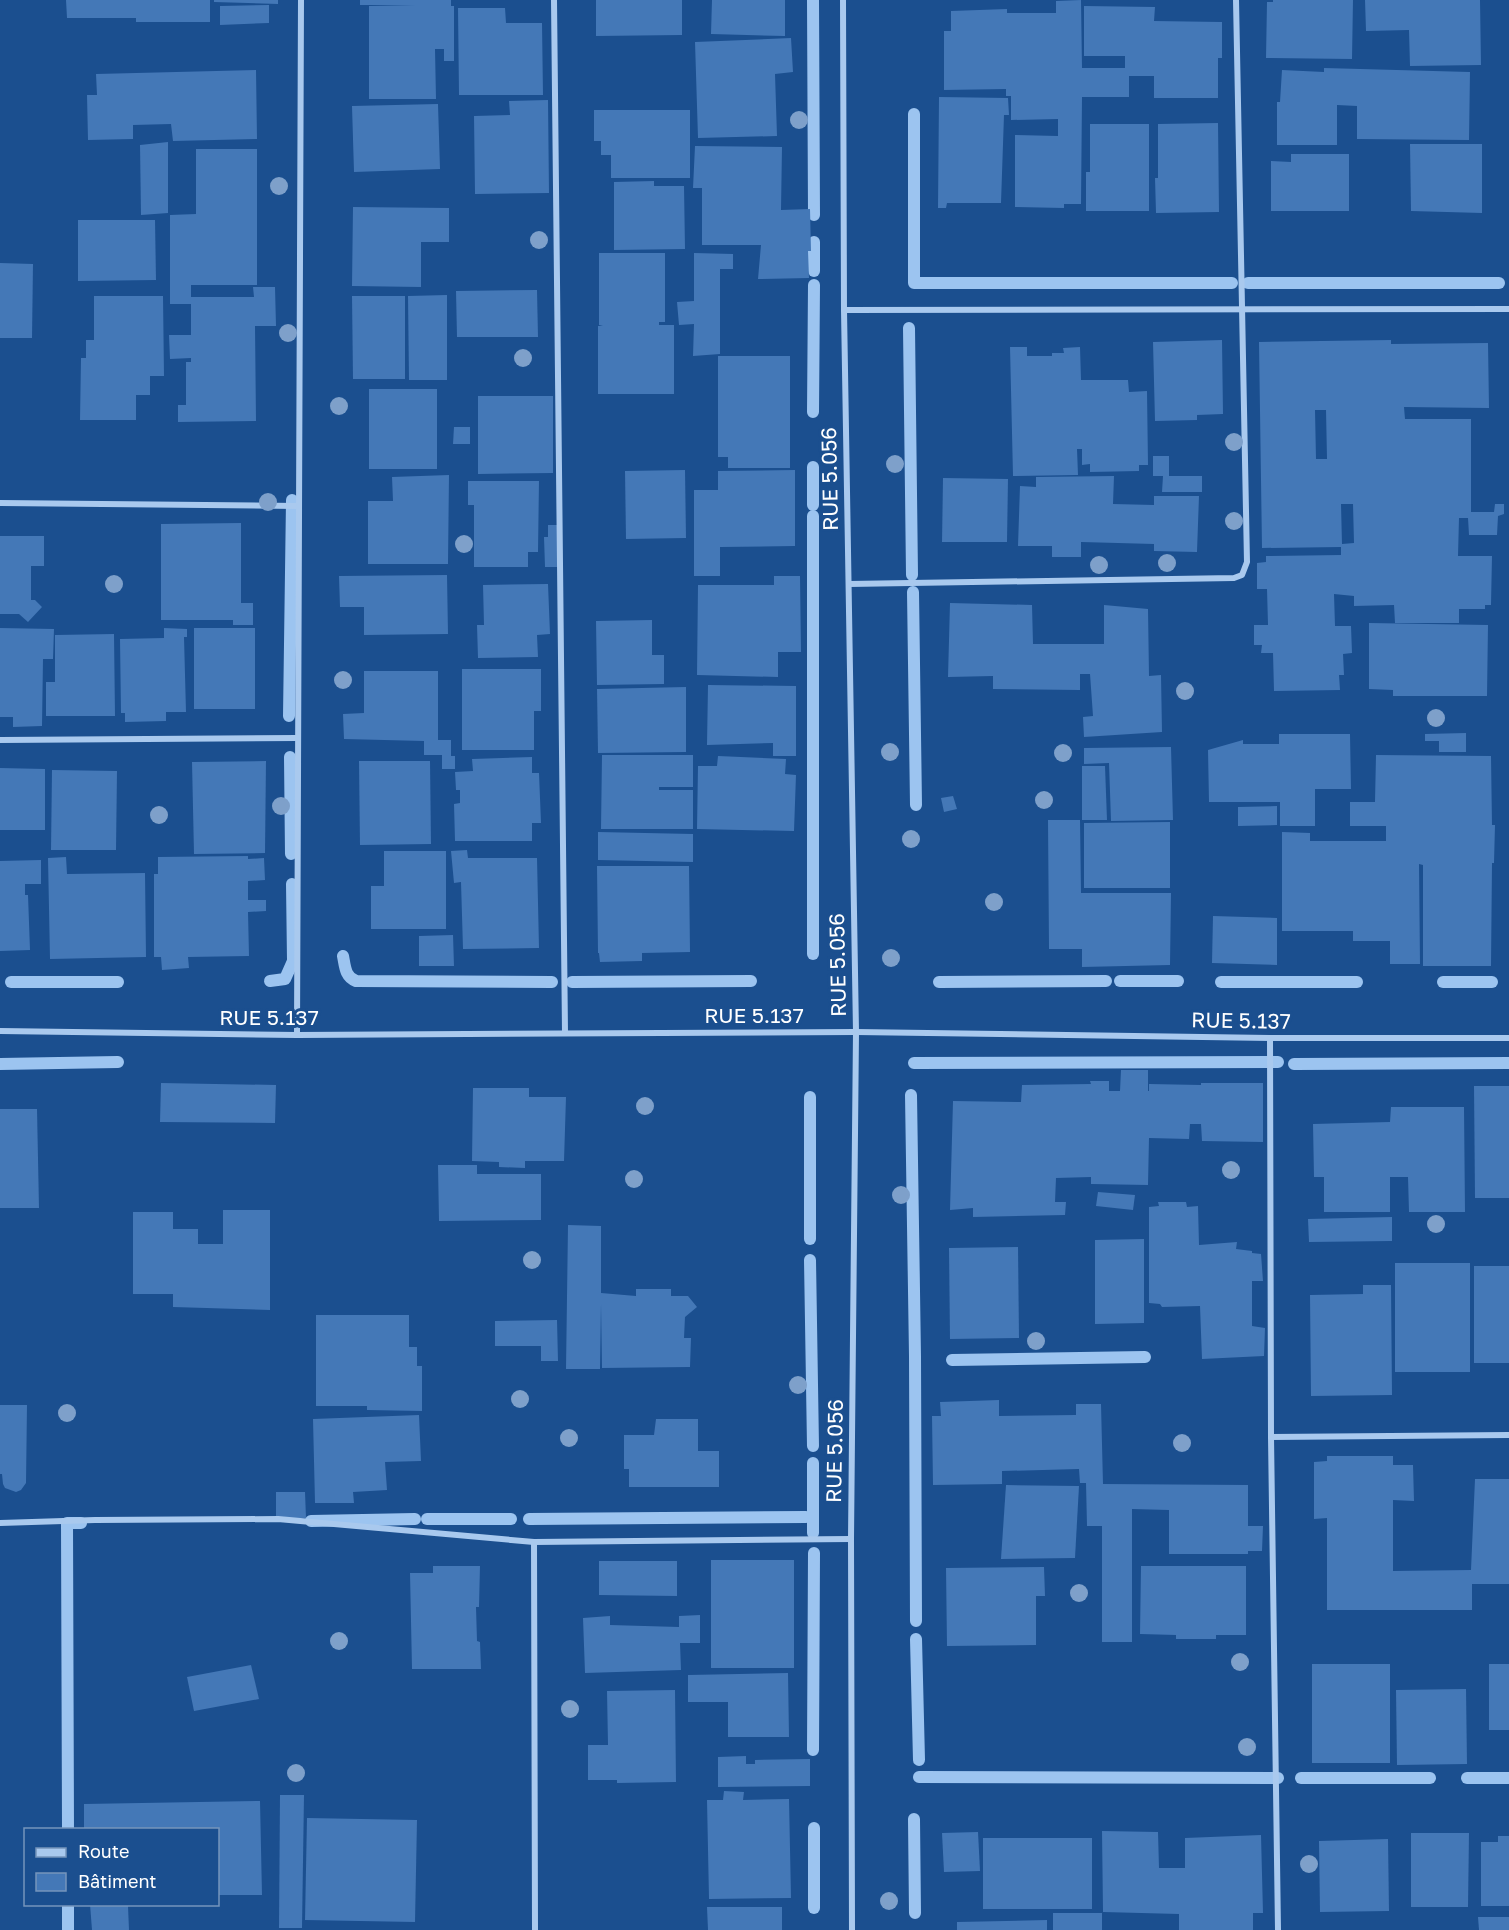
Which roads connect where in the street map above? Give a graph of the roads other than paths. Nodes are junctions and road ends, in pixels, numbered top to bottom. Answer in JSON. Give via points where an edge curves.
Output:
{"nodes":[{"id":1,"x":301,"y":0,"type":"edge"},
{"id":2,"x":554,"y":0,"type":"edge"},
{"id":3,"x":843,"y":0,"type":"edge"},
{"id":4,"x":1236,"y":0,"type":"edge"},
{"id":5,"x":1243,"y":309,"type":"junction"},
{"id":6,"x":1509,"y":309,"type":"edge"},
{"id":7,"x":844,"y":310,"type":"junction"},
{"id":8,"x":0,"y":503,"type":"edge"},
{"id":9,"x":298,"y":506,"type":"junction"},
{"id":10,"x":849,"y":584,"type":"junction"},
{"id":11,"x":297,"y":738,"type":"junction"},
{"id":12,"x":0,"y":740,"type":"edge"},
{"id":13,"x":0,"y":1031,"type":"edge"},
{"id":14,"x":565,"y":1032,"type":"junction"},
{"id":15,"x":856,"y":1032,"type":"junction"},
{"id":16,"x":297,"y":1035,"type":"junction"},
{"id":17,"x":1270,"y":1038,"type":"junction"},
{"id":18,"x":1509,"y":1038,"type":"edge"},
{"id":19,"x":1509,"y":1436,"type":"edge"},
{"id":20,"x":1271,"y":1437,"type":"junction"},
{"id":21,"x":0,"y":1523,"type":"edge"},
{"id":22,"x":851,"y":1539,"type":"junction"},
{"id":23,"x":534,"y":1542,"type":"junction"},
{"id":24,"x":535,"y":1930,"type":"edge"},
{"id":25,"x":852,"y":1930,"type":"edge"},
{"id":26,"x":1278,"y":1930,"type":"edge"}],
"edges":[{"from":1,"to":9,"type":"street"},
{"from":2,"to":14,"type":"street"},
{"from":3,"to":7,"type":"street","name":"RUE 5.056"},
{"from":4,"to":5,"type":"street"},
{"from":5,"to":6,"type":"street"},
{"from":5,"to":7,"type":"street"},
{"from":5,"to":10,"type":"street","via":[[1247,562],[1242,575]]},
{"from":7,"to":10,"type":"street","name":"RUE 5.056"},
{"from":8,"to":9,"type":"street"},
{"from":9,"to":11,"type":"street"},
{"from":10,"to":15,"type":"street","name":"RUE 5.056"},
{"from":11,"to":12,"type":"street"},
{"from":11,"to":16,"type":"street"},
{"from":13,"to":16,"type":"street","name":"RUE 5.137"},
{"from":14,"to":15,"type":"street","name":"RUE 5.137"},
{"from":14,"to":16,"type":"street","name":"RUE 5.137"},
{"from":15,"to":17,"type":"street","name":"RUE 5.137"},
{"from":15,"to":22,"type":"street","name":"RUE 5.056"},
{"from":17,"to":18,"type":"street","name":"RUE 5.137"},
{"from":17,"to":20,"type":"street"},
{"from":19,"to":20,"type":"street"},
{"from":20,"to":26,"type":"street"},
{"from":21,"to":23,"type":"street","via":[[278,1519]]},
{"from":22,"to":23,"type":"street"},
{"from":22,"to":25,"type":"street","name":"RUE 5.056"},
{"from":23,"to":24,"type":"street"}]}
